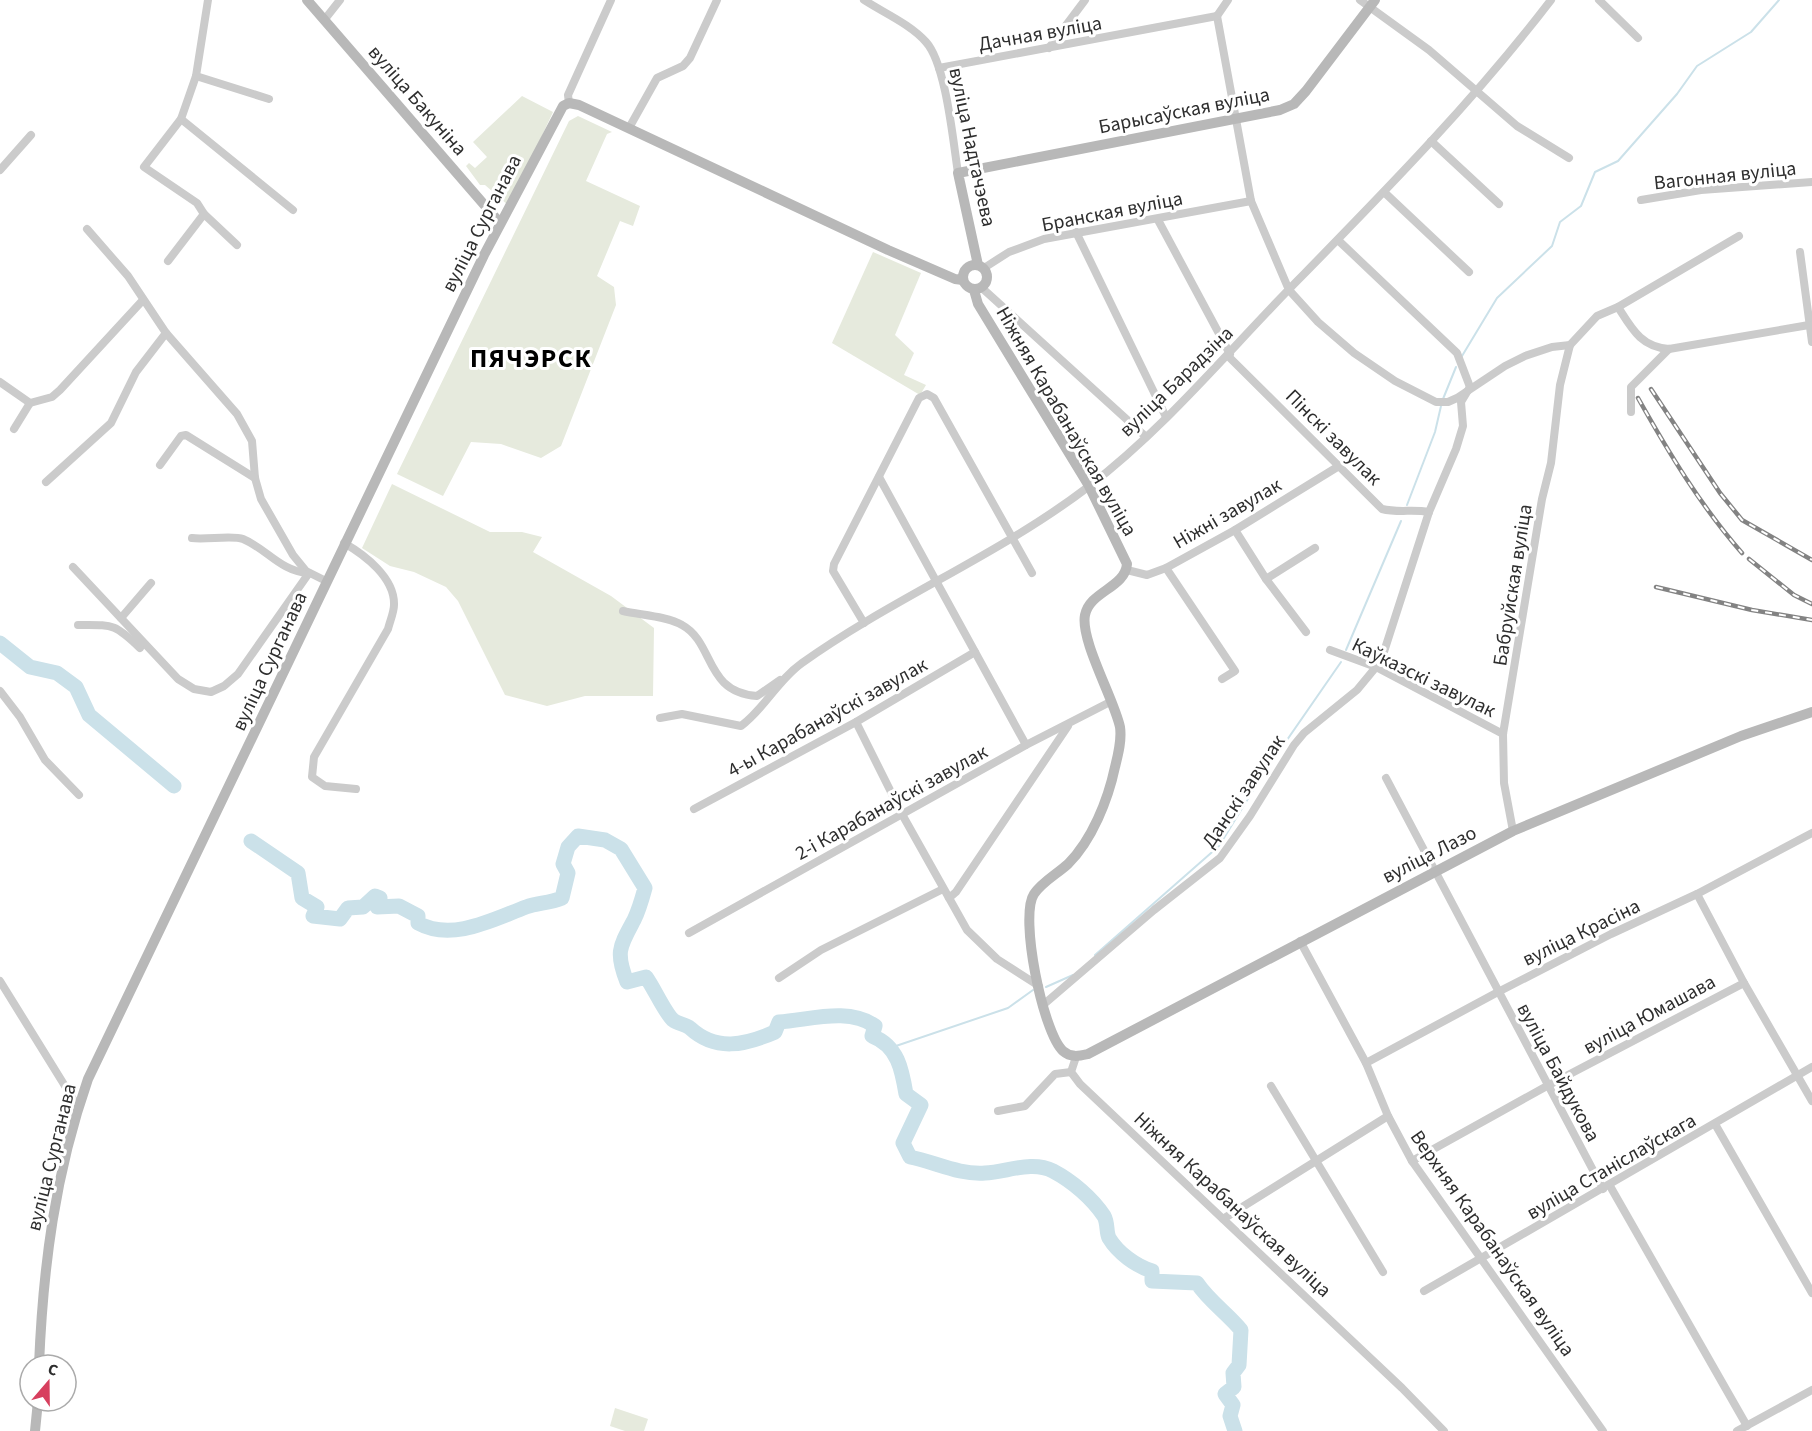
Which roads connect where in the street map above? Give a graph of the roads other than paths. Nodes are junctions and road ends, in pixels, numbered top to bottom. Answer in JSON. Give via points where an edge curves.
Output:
{"nodes":[{"id":1,"x":208,"y":0,"type":"edge"},
{"id":2,"x":308,"y":0,"type":"edge"},
{"id":3,"x":340,"y":0,"type":"edge"},
{"id":4,"x":611,"y":0,"type":"edge"},
{"id":5,"x":717,"y":0,"type":"edge"},
{"id":6,"x":864,"y":0,"type":"edge"},
{"id":7,"x":1085,"y":0,"type":"edge"},
{"id":8,"x":1228,"y":0,"type":"edge"},
{"id":9,"x":1360,"y":0,"type":"edge"},
{"id":10,"x":1551,"y":0,"type":"edge"},
{"id":11,"x":1599,"y":0,"type":"edge"},
{"id":12,"x":1373,"y":3,"type":"edge"},
{"id":13,"x":1217,"y":16,"type":"junction"},
{"id":14,"x":325,"y":19,"type":"junction"},
{"id":15,"x":1638,"y":38,"type":"dead end"},
{"id":16,"x":1049,"y":48,"type":"junction"},
{"id":17,"x":939,"y":68,"type":"junction"},
{"id":18,"x":196,"y":76,"type":"junction"},
{"id":19,"x":1478,"y":91,"type":"junction"},
{"id":20,"x":269,"y":99,"type":"dead end"},
{"id":21,"x":569,"y":103,"type":"junction"},
{"id":22,"x":181,"y":119,"type":"junction"},
{"id":23,"x":1236,"y":119,"type":"junction"},
{"id":24,"x":628,"y":128,"type":"junction"},
{"id":25,"x":31,"y":135,"type":"dead end"},
{"id":26,"x":1431,"y":141,"type":"junction"},
{"id":27,"x":1569,"y":158,"type":"dead end"},
{"id":28,"x":0,"y":170,"type":"edge"},
{"id":29,"x":958,"y":173,"type":"junction"},
{"id":30,"x":1812,"y":182,"type":"edge"},
{"id":31,"x":1384,"y":192,"type":"junction"},
{"id":32,"x":1641,"y":200,"type":"dead end"},
{"id":33,"x":1251,"y":201,"type":"junction"},
{"id":34,"x":1499,"y":204,"type":"dead end"},
{"id":35,"x":293,"y":210,"type":"dead end"},
{"id":36,"x":204,"y":214,"type":"junction"},
{"id":37,"x":1158,"y":220,"type":"junction"},
{"id":38,"x":500,"y":223,"type":"junction"},
{"id":39,"x":87,"y":229,"type":"dead end"},
{"id":40,"x":1076,"y":232,"type":"junction"},
{"id":41,"x":1738,"y":236,"type":"dead end"},
{"id":42,"x":1339,"y":241,"type":"junction"},
{"id":43,"x":237,"y":245,"type":"dead end"},
{"id":44,"x":1800,"y":252,"type":"dead end"},
{"id":45,"x":168,"y":261,"type":"dead end"},
{"id":46,"x":981,"y":267,"type":"junction"},
{"id":47,"x":1469,"y":272,"type":"dead end"},
{"id":48,"x":963,"y":280,"type":"junction"},
{"id":49,"x":978,"y":289,"type":"junction"},
{"id":50,"x":1288,"y":290,"type":"junction"},
{"id":51,"x":143,"y":300,"type":"junction"},
{"id":52,"x":1618,"y":308,"type":"junction"},
{"id":53,"x":1809,"y":325,"type":"junction"},
{"id":54,"x":166,"y":333,"type":"junction"},
{"id":55,"x":1812,"y":342,"type":"edge"},
{"id":56,"x":1570,"y":345,"type":"junction"},
{"id":57,"x":1669,"y":349,"type":"junction"},
{"id":58,"x":1229,"y":355,"type":"junction"},
{"id":59,"x":0,"y":382,"type":"edge"},
{"id":60,"x":1470,"y":387,"type":"junction"},
{"id":61,"x":30,"y":403,"type":"junction"},
{"id":62,"x":1631,"y":412,"type":"dead end"},
{"id":63,"x":1166,"y":417,"type":"junction"},
{"id":64,"x":14,"y":429,"type":"dead end"},
{"id":65,"x":1145,"y":436,"type":"junction"},
{"id":66,"x":160,"y":465,"type":"dead end"},
{"id":67,"x":1339,"y":466,"type":"junction"},
{"id":68,"x":879,"y":477,"type":"junction"},
{"id":69,"x":255,"y":478,"type":"junction"},
{"id":70,"x":46,"y":482,"type":"dead end"},
{"id":71,"x":1089,"y":486,"type":"junction"},
{"id":72,"x":1429,"y":512,"type":"junction"},
{"id":73,"x":1235,"y":530,"type":"junction"},
{"id":74,"x":1012,"y":537,"type":"junction"},
{"id":75,"x":192,"y":538,"type":"dead end"},
{"id":76,"x":344,"y":543,"type":"junction"},
{"id":77,"x":1315,"y":548,"type":"dead end"},
{"id":78,"x":73,"y":567,"type":"dead end"},
{"id":79,"x":1166,"y":568,"type":"junction"},
{"id":80,"x":1126,"y":570,"type":"junction"},
{"id":81,"x":309,"y":573,"type":"junction"},
{"id":82,"x":1032,"y":573,"type":"dead end"},
{"id":83,"x":1266,"y":579,"type":"junction"},
{"id":84,"x":326,"y":581,"type":"junction"},
{"id":85,"x":151,"y":583,"type":"dead end"},
{"id":86,"x":937,"y":583,"type":"junction"},
{"id":87,"x":622,"y":611,"type":"dead end"},
{"id":88,"x":121,"y":618,"type":"junction"},
{"id":89,"x":864,"y":623,"type":"junction"},
{"id":90,"x":78,"y":625,"type":"dead end"},
{"id":91,"x":1306,"y":632,"type":"dead end"},
{"id":92,"x":1330,"y":650,"type":"dead end"},
{"id":93,"x":975,"y":652,"type":"junction"},
{"id":94,"x":154,"y":655,"type":"junction"},
{"id":95,"x":1376,"y":667,"type":"junction"},
{"id":96,"x":788,"y":674,"type":"junction"},
{"id":97,"x":1222,"y":679,"type":"dead end"},
{"id":98,"x":0,"y":691,"type":"edge"},
{"id":99,"x":1110,"y":702,"type":"junction"},
{"id":100,"x":1812,"y":712,"type":"edge"},
{"id":101,"x":660,"y":718,"type":"dead end"},
{"id":102,"x":856,"y":722,"type":"junction"},
{"id":103,"x":1068,"y":725,"type":"junction"},
{"id":104,"x":1503,"y":734,"type":"junction"},
{"id":105,"x":1026,"y":745,"type":"junction"},
{"id":106,"x":1386,"y":778,"type":"dead end"},
{"id":107,"x":356,"y":789,"type":"dead end"},
{"id":108,"x":79,"y":795,"type":"dead end"},
{"id":109,"x":694,"y":809,"type":"dead end"},
{"id":110,"x":903,"y":816,"type":"junction"},
{"id":111,"x":1513,"y":831,"type":"junction"},
{"id":112,"x":1812,"y":833,"type":"edge"},
{"id":113,"x":1435,"y":870,"type":"junction"},
{"id":114,"x":943,"y":888,"type":"junction"},
{"id":115,"x":1696,"y":894,"type":"junction"},
{"id":116,"x":949,"y":898,"type":"junction"},
{"id":117,"x":689,"y":933,"type":"dead end"},
{"id":118,"x":1300,"y":941,"type":"junction"},
{"id":119,"x":779,"y":978,"type":"dead end"},
{"id":120,"x":0,"y":981,"type":"edge"},
{"id":121,"x":1743,"y":983,"type":"junction"},
{"id":122,"x":1039,"y":986,"type":"junction"},
{"id":123,"x":1498,"y":992,"type":"junction"},
{"id":124,"x":1043,"y":1005,"type":"junction"},
{"id":125,"x":1076,"y":1057,"type":"junction"},
{"id":126,"x":1366,"y":1063,"type":"junction"},
{"id":127,"x":1812,"y":1067,"type":"edge"},
{"id":128,"x":1071,"y":1072,"type":"junction"},
{"id":129,"x":1797,"y":1076,"type":"junction"},
{"id":130,"x":1271,"y":1086,"type":"dead end"},
{"id":131,"x":1547,"y":1086,"type":"junction"},
{"id":132,"x":1812,"y":1101,"type":"edge"},
{"id":133,"x":78,"y":1107,"type":"junction"},
{"id":134,"x":998,"y":1111,"type":"dead end"},
{"id":135,"x":1388,"y":1116,"type":"junction"},
{"id":136,"x":1715,"y":1124,"type":"junction"},
{"id":137,"x":1318,"y":1161,"type":"junction"},
{"id":138,"x":1412,"y":1161,"type":"junction"},
{"id":139,"x":1606,"y":1188,"type":"junction"},
{"id":140,"x":1223,"y":1219,"type":"junction"},
{"id":141,"x":1484,"y":1258,"type":"junction"},
{"id":142,"x":1383,"y":1272,"type":"dead end"},
{"id":143,"x":1424,"y":1291,"type":"dead end"},
{"id":144,"x":1812,"y":1293,"type":"edge"},
{"id":145,"x":40,"y":1353,"type":"edge"},
{"id":146,"x":1812,"y":1390,"type":"edge"},
{"id":147,"x":37,"y":1413,"type":"edge"},
{"id":148,"x":1747,"y":1426,"type":"junction"},
{"id":149,"x":35,"y":1431,"type":"edge"},
{"id":150,"x":1444,"y":1431,"type":"edge"},
{"id":151,"x":1603,"y":1431,"type":"edge"},
{"id":152,"x":1737,"y":1431,"type":"edge"}],
"edges":[{"from":1,"to":18,"type":"street"},
{"from":2,"to":14,"type":"main road","name":"вуліца Бакуніна"},
{"from":3,"to":14,"type":"street"},
{"from":4,"to":21,"type":"street","name":"вуліца Сурганава","via":[[568,94]]},
{"from":5,"to":24,"type":"street","via":[[690,58],[683,66],[657,78]]},
{"from":6,"to":17,"type":"street","name":"вуліца Надтачэева","via":[[916,32],[928,44]]},
{"from":7,"to":16,"type":"street"},
{"from":8,"to":13,"type":"street"},
{"from":9,"to":12,"type":"street"},
{"from":10,"to":19,"type":"street","name":"вуліца Барадзіна"},
{"from":11,"to":15,"type":"street"},
{"from":12,"to":19,"type":"street"},
{"from":12,"to":23,"type":"main road","name":"Барысаўская вуліца","via":[[1294,104]]},
{"from":13,"to":16,"type":"street","name":"Дачная вуліца"},
{"from":13,"to":23,"type":"street"},
{"from":14,"to":38,"type":"main road","name":"вуліца Бакуніна"},
{"from":16,"to":17,"type":"street","name":"Дачная вуліца"},
{"from":17,"to":29,"type":"street","name":"вуліца Надтачэева"},
{"from":18,"to":20,"type":"street"},
{"from":18,"to":22,"type":"street"},
{"from":19,"to":26,"type":"street","name":"вуліца Барадзіна"},
{"from":19,"to":27,"type":"street","via":[[1517,126]]},
{"from":21,"to":24,"type":"main road"},
{"from":21,"to":38,"type":"main road","name":"вуліца Сурганава","via":[[558,113]]},
{"from":22,"to":35,"type":"street"},
{"from":22,"to":36,"type":"street","via":[[144,167],[197,203]]},
{"from":23,"to":29,"type":"main road","name":"Барысаўская вуліца"},
{"from":23,"to":33,"type":"street"},
{"from":24,"to":48,"type":"main road","via":[[888,250]]},
{"from":25,"to":28,"type":"street"},
{"from":26,"to":31,"type":"street","name":"вуліца Барадзіна"},
{"from":26,"to":34,"type":"street"},
{"from":29,"to":46,"type":"main road","name":"вуліца Надтачэева"},
{"from":30,"to":32,"type":"street","name":"Вагонная вуліца","via":[[1701,190]]},
{"from":31,"to":42,"type":"street","name":"вуліца Барадзіна"},
{"from":31,"to":47,"type":"street"},
{"from":33,"to":37,"type":"street","name":"Бранская вуліца"},
{"from":33,"to":50,"type":"street"},
{"from":36,"to":43,"type":"street"},
{"from":36,"to":45,"type":"street"},
{"from":37,"to":40,"type":"street","name":"Бранская вуліца"},
{"from":37,"to":58,"type":"street","name":"Пінскі завулак"},
{"from":38,"to":76,"type":"main road","name":"вуліца Сурганава"},
{"from":39,"to":51,"type":"street","via":[[128,276]]},
{"from":40,"to":46,"type":"street","name":"Бранская вуліца","via":[[1044,239]]},
{"from":40,"to":63,"type":"street"},
{"from":41,"to":52,"type":"street","name":"Бабруйская вуліца"},
{"from":42,"to":50,"type":"street","name":"вуліца Барадзіна"},
{"from":42,"to":60,"type":"street","via":[[1457,353]]},
{"from":44,"to":53,"type":"street"},
{"from":46,"to":48,"type":"main road","via":[[966,268]]},
{"from":46,"to":49,"type":"main road","via":[[988,279]]},
{"from":48,"to":49,"type":"main road","via":[[965,285]]},
{"from":49,"to":65,"type":"street"},
{"from":49,"to":71,"type":"main road","name":"Ніжняя Карабанаўская вуліца","via":[[978,304]]},
{"from":50,"to":58,"type":"street","name":"вуліца Барадзіна"},
{"from":50,"to":60,"type":"street","via":[[1354,353],[1417,393],[1436,402],[1448,402]]},
{"from":51,"to":54,"type":"street"},
{"from":51,"to":61,"type":"street","via":[[60,390],[52,397]]},
{"from":52,"to":56,"type":"street","name":"Бабруйская вуліца","via":[[1597,316]]},
{"from":52,"to":57,"type":"street","via":[[1637,337]]},
{"from":53,"to":55,"type":"street"},
{"from":53,"to":57,"type":"street"},
{"from":54,"to":69,"type":"street","via":[[237,414],[252,441]]},
{"from":54,"to":70,"type":"street","via":[[136,372],[111,423]]},
{"from":56,"to":60,"type":"street","via":[[1552,346],[1526,356]]},
{"from":56,"to":104,"type":"street","name":"Бабруйская вуліца","via":[[1560,385],[1551,463]]},
{"from":57,"to":62,"type":"street","via":[[1631,387]]},
{"from":58,"to":63,"type":"street","name":"вуліца Барадзіна"},
{"from":58,"to":67,"type":"street","name":"Пінскі завулак"},
{"from":59,"to":61,"type":"street"},
{"from":60,"to":72,"type":"street","name":"Данскі завулак","via":[[1461,402],[1463,426],[1456,449]]},
{"from":61,"to":64,"type":"street"},
{"from":63,"to":65,"type":"street","name":"вуліца Барадзіна"},
{"from":65,"to":71,"type":"street","name":"вуліца Барадзіна"},
{"from":66,"to":69,"type":"street","via":[[181,436],[186,435]]},
{"from":67,"to":72,"type":"street","name":"Пінскі завулак","via":[[1382,509]]},
{"from":67,"to":73,"type":"street","name":"Ніжні завулак"},
{"from":68,"to":74,"type":"street","via":[[920,398],[927,394],[934,398]]},
{"from":68,"to":86,"type":"street"},
{"from":68,"to":89,"type":"street","via":[[833,571]]},
{"from":69,"to":81,"type":"street","via":[[261,499],[293,555]]},
{"from":71,"to":74,"type":"street","name":"вуліца Барадзіна"},
{"from":71,"to":80,"type":"main road","name":"Ніжняя Карабанаўская вуліца","via":[[1125,556]]},
{"from":72,"to":95,"type":"street","name":"Данскі завулак"},
{"from":73,"to":79,"type":"street","name":"Ніжні завулак"},
{"from":73,"to":83,"type":"street"},
{"from":74,"to":82,"type":"street"},
{"from":74,"to":86,"type":"street","name":"вуліца Барадзіна"},
{"from":75,"to":81,"type":"street","via":[[242,538],[281,566]]},
{"from":76,"to":84,"type":"main road","name":"вуліца Сурганава"},
{"from":76,"to":107,"type":"street","via":[[384,577],[394,606],[388,629],[314,757],[311,770],[312,777],[325,786]]},
{"from":77,"to":83,"type":"street"},
{"from":78,"to":88,"type":"street","name":"вуліца Сурганава"},
{"from":79,"to":80,"type":"street","name":"Ніжні завулак","via":[[1147,574]]},
{"from":79,"to":97,"type":"street","via":[[1235,671]]},
{"from":80,"to":99,"type":"main road","via":[[1092,600],[1084,615]]},
{"from":81,"to":84,"type":"street"},
{"from":81,"to":94,"type":"street","name":"вуліца Сурганава","via":[[257,648],[224,686],[211,692],[194,689]]},
{"from":83,"to":91,"type":"street"},
{"from":84,"to":133,"type":"main road","name":"вуліца Сурганава","via":[[95,1063]]},
{"from":85,"to":88,"type":"street"},
{"from":86,"to":89,"type":"street","name":"вуліца Барадзіна"},
{"from":86,"to":93,"type":"street"},
{"from":87,"to":96,"type":"street","via":[[684,625],[711,667],[737,693],[757,696]]},
{"from":88,"to":94,"type":"street","name":"вуліца Сурганава"},
{"from":89,"to":96,"type":"street","name":"вуліца Барадзіна"},
{"from":90,"to":94,"type":"street","via":[[120,629],[144,652]]},
{"from":92,"to":95,"type":"street","name":"Каўказскі завулак"},
{"from":93,"to":102,"type":"street","name":"4-ы Карабанаўскі завулак"},
{"from":93,"to":105,"type":"street"},
{"from":95,"to":104,"type":"street","name":"Каўказскі завулак"},
{"from":95,"to":124,"type":"street","name":"Данскі завулак","via":[[1357,690],[1294,745],[1220,858]]},
{"from":96,"to":101,"type":"street","name":"вуліца Барадзіна","via":[[741,726],[682,714]]},
{"from":98,"to":108,"type":"street","via":[[45,760]]},
{"from":99,"to":103,"type":"street","name":"2-і Карабанаўскі завулак"},
{"from":99,"to":122,"type":"main road","via":[[1120,729],[1107,797],[1084,844],[1033,895],[1029,909]]},
{"from":100,"to":111,"type":"main road","name":"вуліца Лазо","via":[[1731,741]]},
{"from":102,"to":109,"type":"street","name":"4-ы Карабанаўскі завулак"},
{"from":102,"to":110,"type":"street"},
{"from":103,"to":105,"type":"street","name":"2-і Карабанаўскі завулак"},
{"from":103,"to":116,"type":"street","via":[[1025,793]]},
{"from":104,"to":111,"type":"street","name":"Бабруйская вуліца","via":[[1504,783]]},
{"from":105,"to":110,"type":"street","name":"2-і Карабанаўскі завулак"},
{"from":106,"to":113,"type":"street","name":"вуліца Байдукова"},
{"from":110,"to":114,"type":"street"},
{"from":110,"to":117,"type":"street","name":"2-і Карабанаўскі завулак"},
{"from":111,"to":113,"type":"main road","name":"вуліца Лазо"},
{"from":112,"to":115,"type":"street","name":"вуліца Красіна"},
{"from":113,"to":118,"type":"main road","name":"вуліца Лазо"},
{"from":113,"to":123,"type":"street","name":"вуліца Байдукова"},
{"from":114,"to":116,"type":"street"},
{"from":114,"to":119,"type":"street","via":[[821,950]]},
{"from":115,"to":121,"type":"street"},
{"from":115,"to":123,"type":"street","name":"вуліца Красіна"},
{"from":116,"to":122,"type":"street","via":[[982,947]]},
{"from":118,"to":125,"type":"main road","name":"вуліца Лазо","via":[[1177,1009]]},
{"from":118,"to":126,"type":"street","name":"Верхняя Карабанаўская вуліца"},
{"from":120,"to":133,"type":"street"},
{"from":121,"to":129,"type":"street"},
{"from":121,"to":131,"type":"street","name":"вуліца Юмашава"},
{"from":122,"to":124,"type":"main road"},
{"from":123,"to":126,"type":"street","name":"вуліца Красіна"},
{"from":123,"to":131,"type":"street","name":"вуліца Байдукова"},
{"from":124,"to":125,"type":"main road","via":[[1051,1033],[1061,1049]]},
{"from":125,"to":128,"type":"street"},
{"from":126,"to":135,"type":"street","name":"Верхняя Карабанаўская вуліца"},
{"from":127,"to":129,"type":"street","name":"вуліца Станіслаўскага"},
{"from":128,"to":134,"type":"street","via":[[1055,1074],[1025,1106]]},
{"from":128,"to":140,"type":"street","name":"Ніжняя Карабанаўская вуліца"},
{"from":129,"to":132,"type":"street"},
{"from":129,"to":136,"type":"street","name":"вуліца Станіслаўскага"},
{"from":130,"to":137,"type":"street"},
{"from":131,"to":138,"type":"street","name":"вуліца Юмашава"},
{"from":131,"to":139,"type":"street","name":"вуліца Байдукова"},
{"from":133,"to":145,"type":"main road","name":"вуліца Сурганава","via":[[49,1231]]},
{"from":135,"to":137,"type":"street"},
{"from":135,"to":138,"type":"street","name":"Верхняя Карабанаўская вуліца"},
{"from":136,"to":139,"type":"street","name":"вуліца Станіслаўскага"},
{"from":136,"to":144,"type":"street"},
{"from":137,"to":140,"type":"street"},
{"from":137,"to":142,"type":"street"},
{"from":138,"to":141,"type":"street","name":"Верхняя Карабанаўская вуліца"},
{"from":139,"to":141,"type":"street","name":"вуліца Станіслаўскага"},
{"from":139,"to":148,"type":"street","name":"вуліца Байдукова"},
{"from":140,"to":150,"type":"street","name":"Ніжняя Карабанаўская вуліца"},
{"from":141,"to":143,"type":"street","name":"вуліца Станіслаўскага"},
{"from":141,"to":151,"type":"street","name":"Верхняя Карабанаўская вуліца"},
{"from":146,"to":148,"type":"street"},
{"from":147,"to":149,"type":"main road"},
{"from":148,"to":152,"type":"street"}]}
